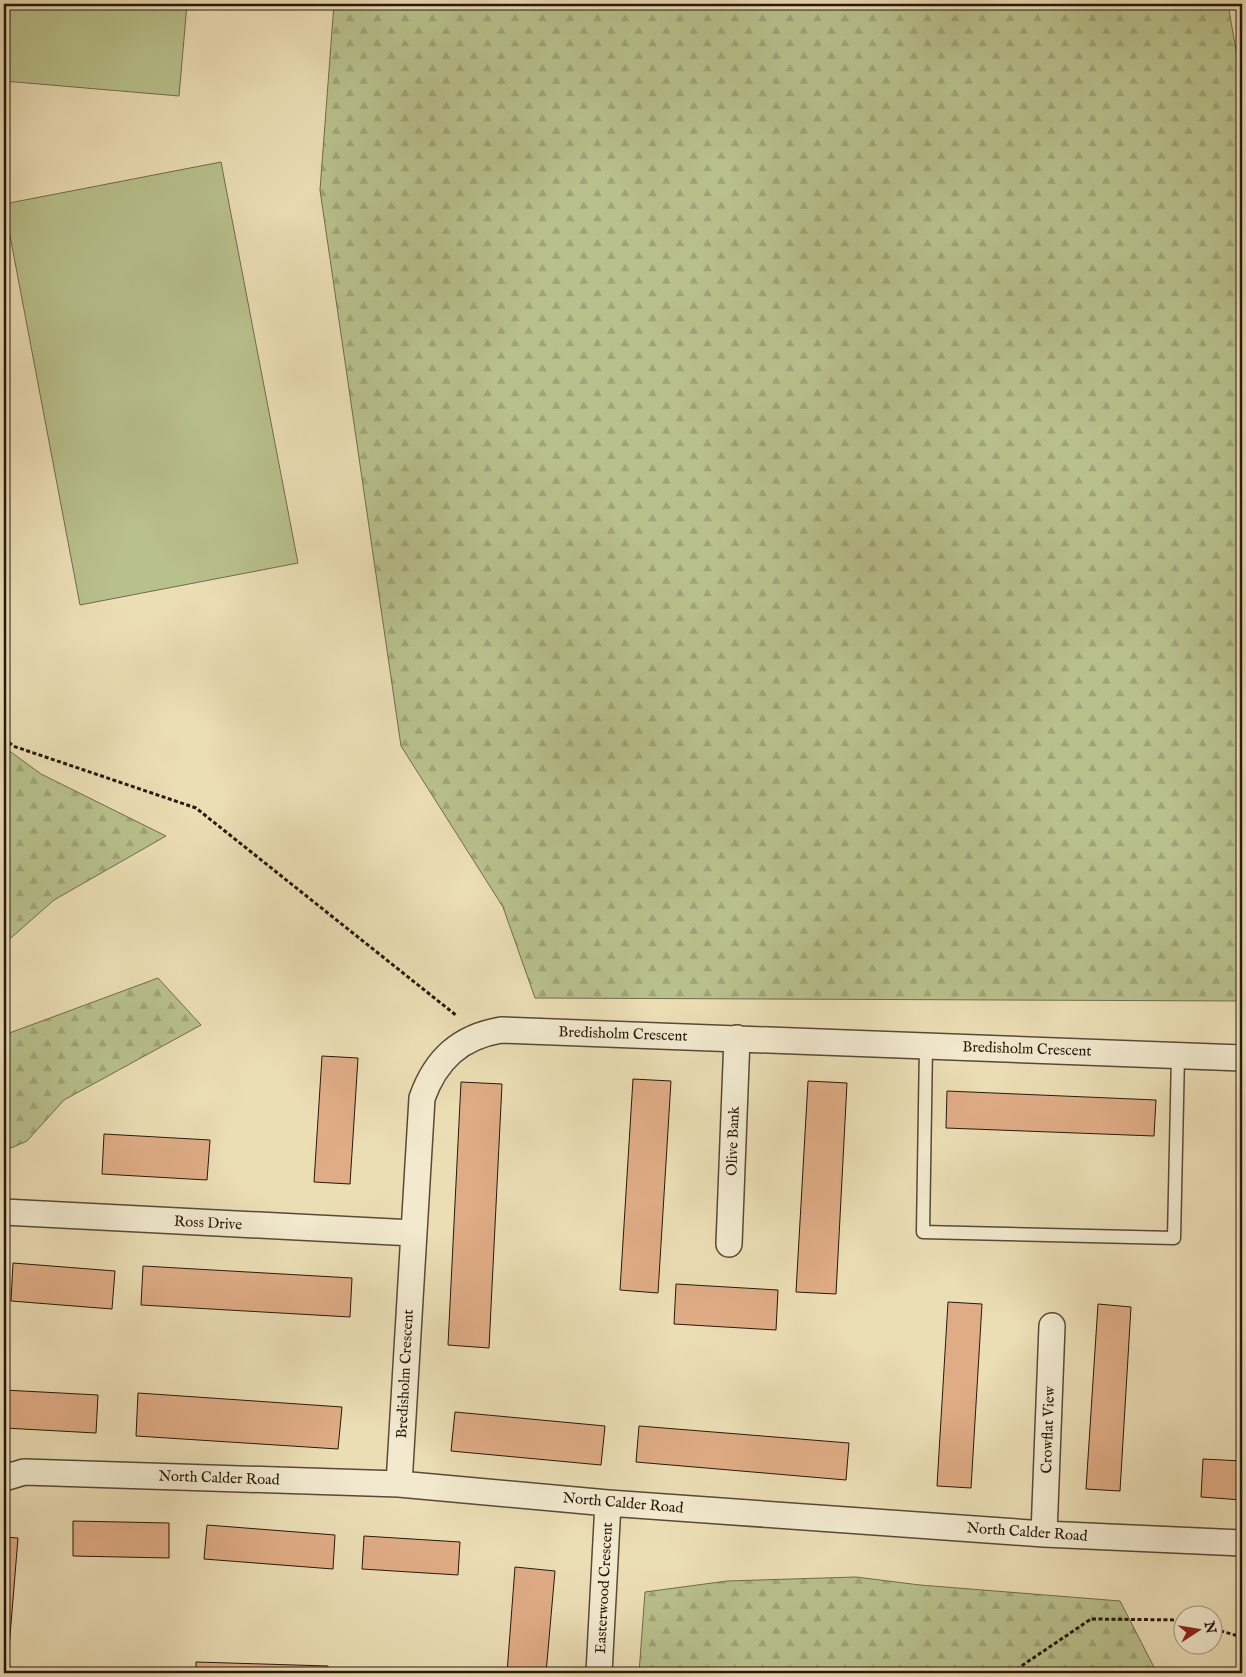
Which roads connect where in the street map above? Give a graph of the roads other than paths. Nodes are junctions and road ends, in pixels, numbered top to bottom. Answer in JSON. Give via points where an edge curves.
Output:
{"nodes":[{"id":1,"x":737,"y":1038,"type":"junction"},
{"id":2,"x":926,"y":1045,"type":"junction"},
{"id":3,"x":1178,"y":1055,"type":"junction"},
{"id":4,"x":1242,"y":1058,"type":"edge"},
{"id":5,"x":4,"y":1212,"type":"edge"},
{"id":6,"x":413,"y":1233,"type":"junction"},
{"id":7,"x":728,"y":1244,"type":"dead end"},
{"id":8,"x":1052,"y":1326,"type":"dead end"},
{"id":9,"x":4,"y":1478,"type":"edge"},
{"id":10,"x":399,"y":1484,"type":"junction"},
{"id":11,"x":608,"y":1503,"type":"junction"},
{"id":12,"x":1044,"y":1534,"type":"junction"},
{"id":13,"x":1242,"y":1543,"type":"edge"},
{"id":14,"x":599,"y":1673,"type":"edge"}],
"edges":[{"from":1,"to":2,"type":"street","name":"Bredisholm Crescent"},
{"from":1,"to":6,"type":"street","name":"Bredisholm Crescent","via":[[501,1030],[477,1035],[457,1046],[434,1070],[422,1098]]},
{"from":1,"to":7,"type":"street","name":"Olive Bank"},
{"from":2,"to":3,"type":"street","name":"Bredisholm Crescent"},
{"from":2,"to":3,"type":"lane","via":[[923,1232],[1174,1238]]},
{"from":3,"to":4,"type":"street","name":"Bredisholm Crescent"},
{"from":5,"to":6,"type":"street","name":"Ross Drive"},
{"from":6,"to":10,"type":"street","name":"Bredisholm Crescent"},
{"from":8,"to":12,"type":"street","name":"Crowflat View"},
{"from":9,"to":10,"type":"street","name":"North Calder Road","via":[[24,1472]]},
{"from":10,"to":11,"type":"street","name":"North Calder Road"},
{"from":11,"to":12,"type":"street","name":"North Calder Road"},
{"from":11,"to":14,"type":"street","name":"Easterwood Crescent"},
{"from":12,"to":13,"type":"street","name":"North Calder Road"}]}
